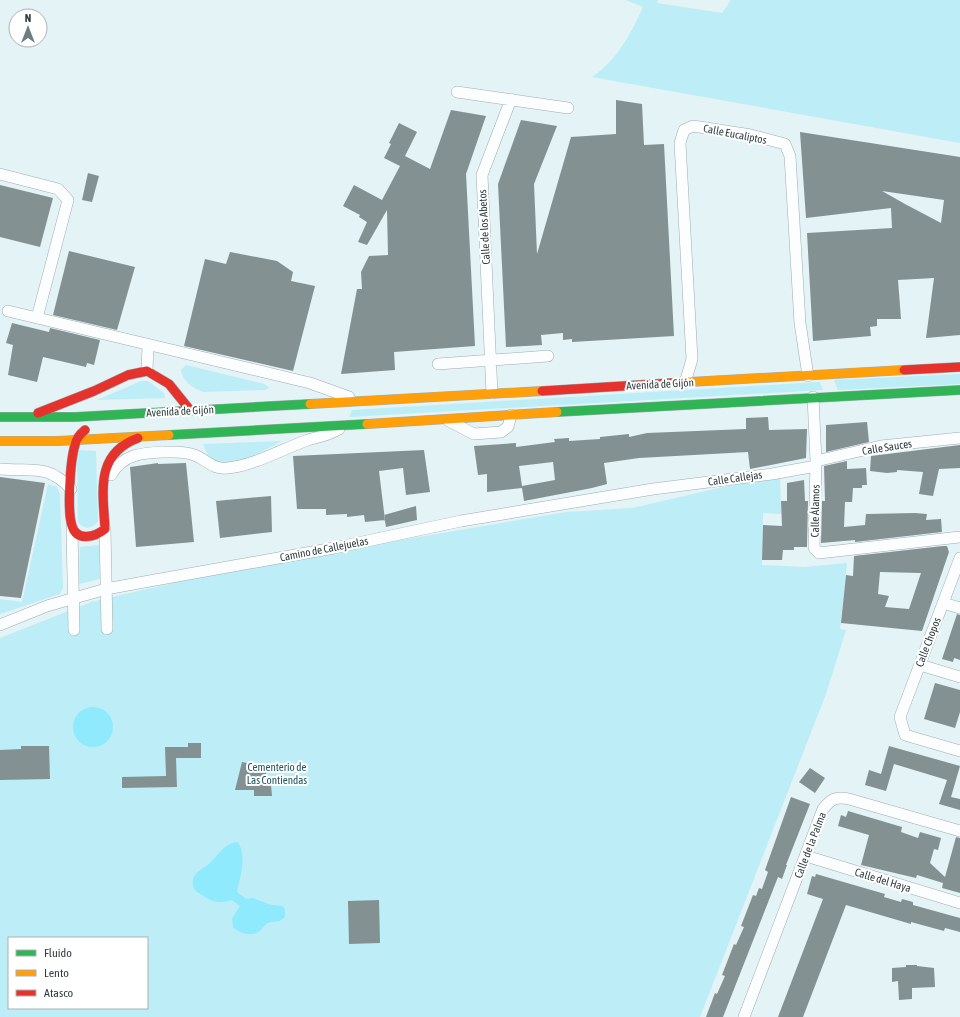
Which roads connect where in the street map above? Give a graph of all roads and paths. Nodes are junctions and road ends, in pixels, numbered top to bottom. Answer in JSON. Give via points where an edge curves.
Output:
{"nodes":[{"id":1,"x":457,"y":92,"type":"dead end"},
{"id":2,"x":512,"y":99,"type":"junction"},
{"id":3,"x":568,"y":108,"type":"dead end"},
{"id":4,"x":0,"y":174,"type":"edge"},
{"id":5,"x":8,"y":311,"type":"dead end"},
{"id":6,"x":37,"y":318,"type":"junction"},
{"id":7,"x":148,"y":345,"type":"junction"},
{"id":8,"x":548,"y":356,"type":"dead end"},
{"id":9,"x":491,"y":361,"type":"junction"},
{"id":10,"x":438,"y":364,"type":"dead end"},
{"id":11,"x":960,"y":367,"type":"edge"},
{"id":12,"x":147,"y":371,"type":"junction"},
{"id":13,"x":808,"y":376,"type":"junction"},
{"id":14,"x":685,"y":383,"type":"junction"},
{"id":15,"x":960,"y":390,"type":"edge"},
{"id":16,"x":492,"y":393,"type":"junction"},
{"id":17,"x":907,"y":394,"type":"junction"},
{"id":18,"x":813,"y":397,"type":"junction"},
{"id":19,"x":960,"y":399,"type":"edge"},
{"id":20,"x":361,"y":401,"type":"junction"},
{"id":21,"x":278,"y":406,"type":"junction"},
{"id":22,"x":190,"y":410,"type":"junction"},
{"id":23,"x":511,"y":415,"type":"junction"},
{"id":24,"x":28,"y":417,"type":"junction"},
{"id":25,"x":0,"y":418,"type":"edge"},
{"id":26,"x":445,"y":419,"type":"junction"},
{"id":27,"x":346,"y":425,"type":"junction"},
{"id":28,"x":88,"y":428,"type":"junction"},
{"id":29,"x":142,"y":436,"type":"junction"},
{"id":30,"x":960,"y":438,"type":"edge"},
{"id":31,"x":96,"y":439,"type":"junction"},
{"id":32,"x":77,"y":440,"type":"junction"},
{"id":33,"x":0,"y":441,"type":"edge"},
{"id":34,"x":38,"y":441,"type":"junction"},
{"id":35,"x":816,"y":463,"type":"junction"},
{"id":36,"x":0,"y":469,"type":"edge"},
{"id":37,"x":71,"y":485,"type":"junction"},
{"id":38,"x":104,"y":488,"type":"junction"},
{"id":39,"x":653,"y":489,"type":"joint"},
{"id":40,"x":72,"y":526,"type":"junction"},
{"id":41,"x":105,"y":529,"type":"junction"},
{"id":42,"x":960,"y":537,"type":"edge"},
{"id":43,"x":960,"y":558,"type":"edge"},
{"id":44,"x":106,"y":589,"type":"junction"},
{"id":45,"x":73,"y":598,"type":"junction"},
{"id":46,"x":943,"y":603,"type":"junction"},
{"id":47,"x":960,"y":608,"type":"edge"},
{"id":48,"x":0,"y":625,"type":"edge"},
{"id":49,"x":107,"y":629,"type":"dead end"},
{"id":50,"x":74,"y":630,"type":"dead end"},
{"id":51,"x":920,"y":665,"type":"junction"},
{"id":52,"x":960,"y":677,"type":"edge"},
{"id":53,"x":960,"y":751,"type":"edge"},
{"id":54,"x":960,"y":831,"type":"edge"},
{"id":55,"x":806,"y":856,"type":"junction"},
{"id":56,"x":960,"y":903,"type":"edge"},
{"id":57,"x":744,"y":1017,"type":"edge"}],
"edges":[{"from":1,"to":2,"type":"street"},
{"from":2,"to":3,"type":"street"},
{"from":2,"to":9,"type":"street","name":"Calle de los Abetos","via":[[482,175]]},
{"from":4,"to":6,"type":"street","via":[[58,189],[68,200]]},
{"from":5,"to":6,"type":"street","name":"Avenida de Gijón"},
{"from":6,"to":7,"type":"street","name":"Avenida de Gijón"},
{"from":7,"to":12,"type":"street"},
{"from":7,"to":20,"type":"street","name":"Avenida de Gijón","via":[[310,383]]},
{"from":8,"to":9,"type":"street"},
{"from":9,"to":10,"type":"street"},
{"from":9,"to":16,"type":"street","name":"Calle de los Abetos"},
{"from":11,"to":13,"type":"highway","name":"Avenida de Gijón"},
{"from":12,"to":22,"type":"highway","via":[[169,384]]},
{"from":12,"to":24,"type":"highway","via":[[128,375]]},
{"from":13,"to":14,"type":"highway","name":"Avenida de Gijón"},
{"from":13,"to":14,"type":"street","name":"Calle Eucaliptos","via":[[800,323],[790,156],[785,144],[751,135],[694,126],[684,130],[680,143],[692,359]]},
{"from":14,"to":16,"type":"highway","name":"Avenida de Gijón"},
{"from":15,"to":17,"type":"highway","name":"Avenida de Gijón"},
{"from":16,"to":20,"type":"highway","name":"Avenida de Gijón"},
{"from":17,"to":18,"type":"highway","name":"Avenida de Gijón"},
{"from":17,"to":19,"type":"street","name":"Avenida de Gijón","via":[[922,401]]},
{"from":18,"to":23,"type":"highway","name":"Avenida de Gijón"},
{"from":18,"to":35,"type":"street","name":"Calle Álamos"},
{"from":20,"to":21,"type":"highway","name":"Avenida de Gijón"},
{"from":21,"to":22,"type":"highway","name":"Avenida de Gijón"},
{"from":21,"to":28,"type":"highway","via":[[256,414],[107,423]]},
{"from":22,"to":24,"type":"highway","name":"Avenida de Gijón","via":[[75,417]]},
{"from":23,"to":26,"type":"highway","name":"Avenida de Gijón"},
{"from":23,"to":26,"type":"street","via":[[508,427],[501,432],[474,434]]},
{"from":24,"to":25,"type":"highway","name":"Avenida de Gijón"},
{"from":25,"to":28,"type":"highway","via":[[26,426],[80,424]]},
{"from":26,"to":27,"type":"highway","name":"Avenida de Gijón"},
{"from":27,"to":29,"type":"highway","name":"Avenida de Gijón"},
{"from":27,"to":38,"type":"street","name":"Avenida de Gijón","via":[[327,436],[307,440],[239,467],[214,467],[200,457],[184,452],[137,454],[115,468]]},
{"from":28,"to":31,"type":"highway"},
{"from":28,"to":32,"type":"highway"},
{"from":29,"to":31,"type":"highway","name":"Avenida de Gijón"},
{"from":29,"to":38,"type":"highway","via":[[123,444],[110,459]]},
{"from":30,"to":35,"type":"street","name":"Calle Sauces","via":[[881,446]]},
{"from":31,"to":32,"type":"highway","name":"Avenida de Gijón"},
{"from":31,"to":38,"type":"highway","via":[[101,454]]},
{"from":32,"to":34,"type":"highway","name":"Avenida de Gijón"},
{"from":32,"to":37,"type":"highway"},
{"from":33,"to":34,"type":"highway","name":"Avenida de Gijón"},
{"from":34,"to":37,"type":"highway","via":[[59,455]]},
{"from":35,"to":39,"type":"street","name":"Calle Callejas","via":[[772,474]]},
{"from":35,"to":42,"type":"street","name":"Calle Álamos","via":[[814,548],[819,553]]},
{"from":36,"to":37,"type":"street","via":[[53,473]]},
{"from":37,"to":40,"type":"highway"},
{"from":38,"to":41,"type":"highway"},
{"from":39,"to":44,"type":"street","name":"Camino de Callejuelas","via":[[461,521],[334,548]]},
{"from":40,"to":41,"type":"highway","via":[[76,534],[84,537],[99,535]]},
{"from":40,"to":45,"type":"street"},
{"from":41,"to":44,"type":"street"},
{"from":43,"to":46,"type":"street","name":"Calle Chopos"},
{"from":44,"to":45,"type":"street","name":"Camino de Callejuelas"},
{"from":44,"to":49,"type":"street"},
{"from":45,"to":48,"type":"street","name":"Camino de Callejuelas"},
{"from":45,"to":50,"type":"street"},
{"from":46,"to":47,"type":"street"},
{"from":46,"to":51,"type":"street","name":"Calle Chopos"},
{"from":51,"to":52,"type":"street"},
{"from":51,"to":53,"type":"street","name":"Calle Chopos","via":[[900,717],[901,727],[905,735]]},
{"from":54,"to":55,"type":"street","name":"Calle de la Palma","via":[[838,797],[823,809]]},
{"from":55,"to":56,"type":"street","name":"Calle del Haya"},
{"from":55,"to":57,"type":"street","name":"Calle de la Palma"}]}
